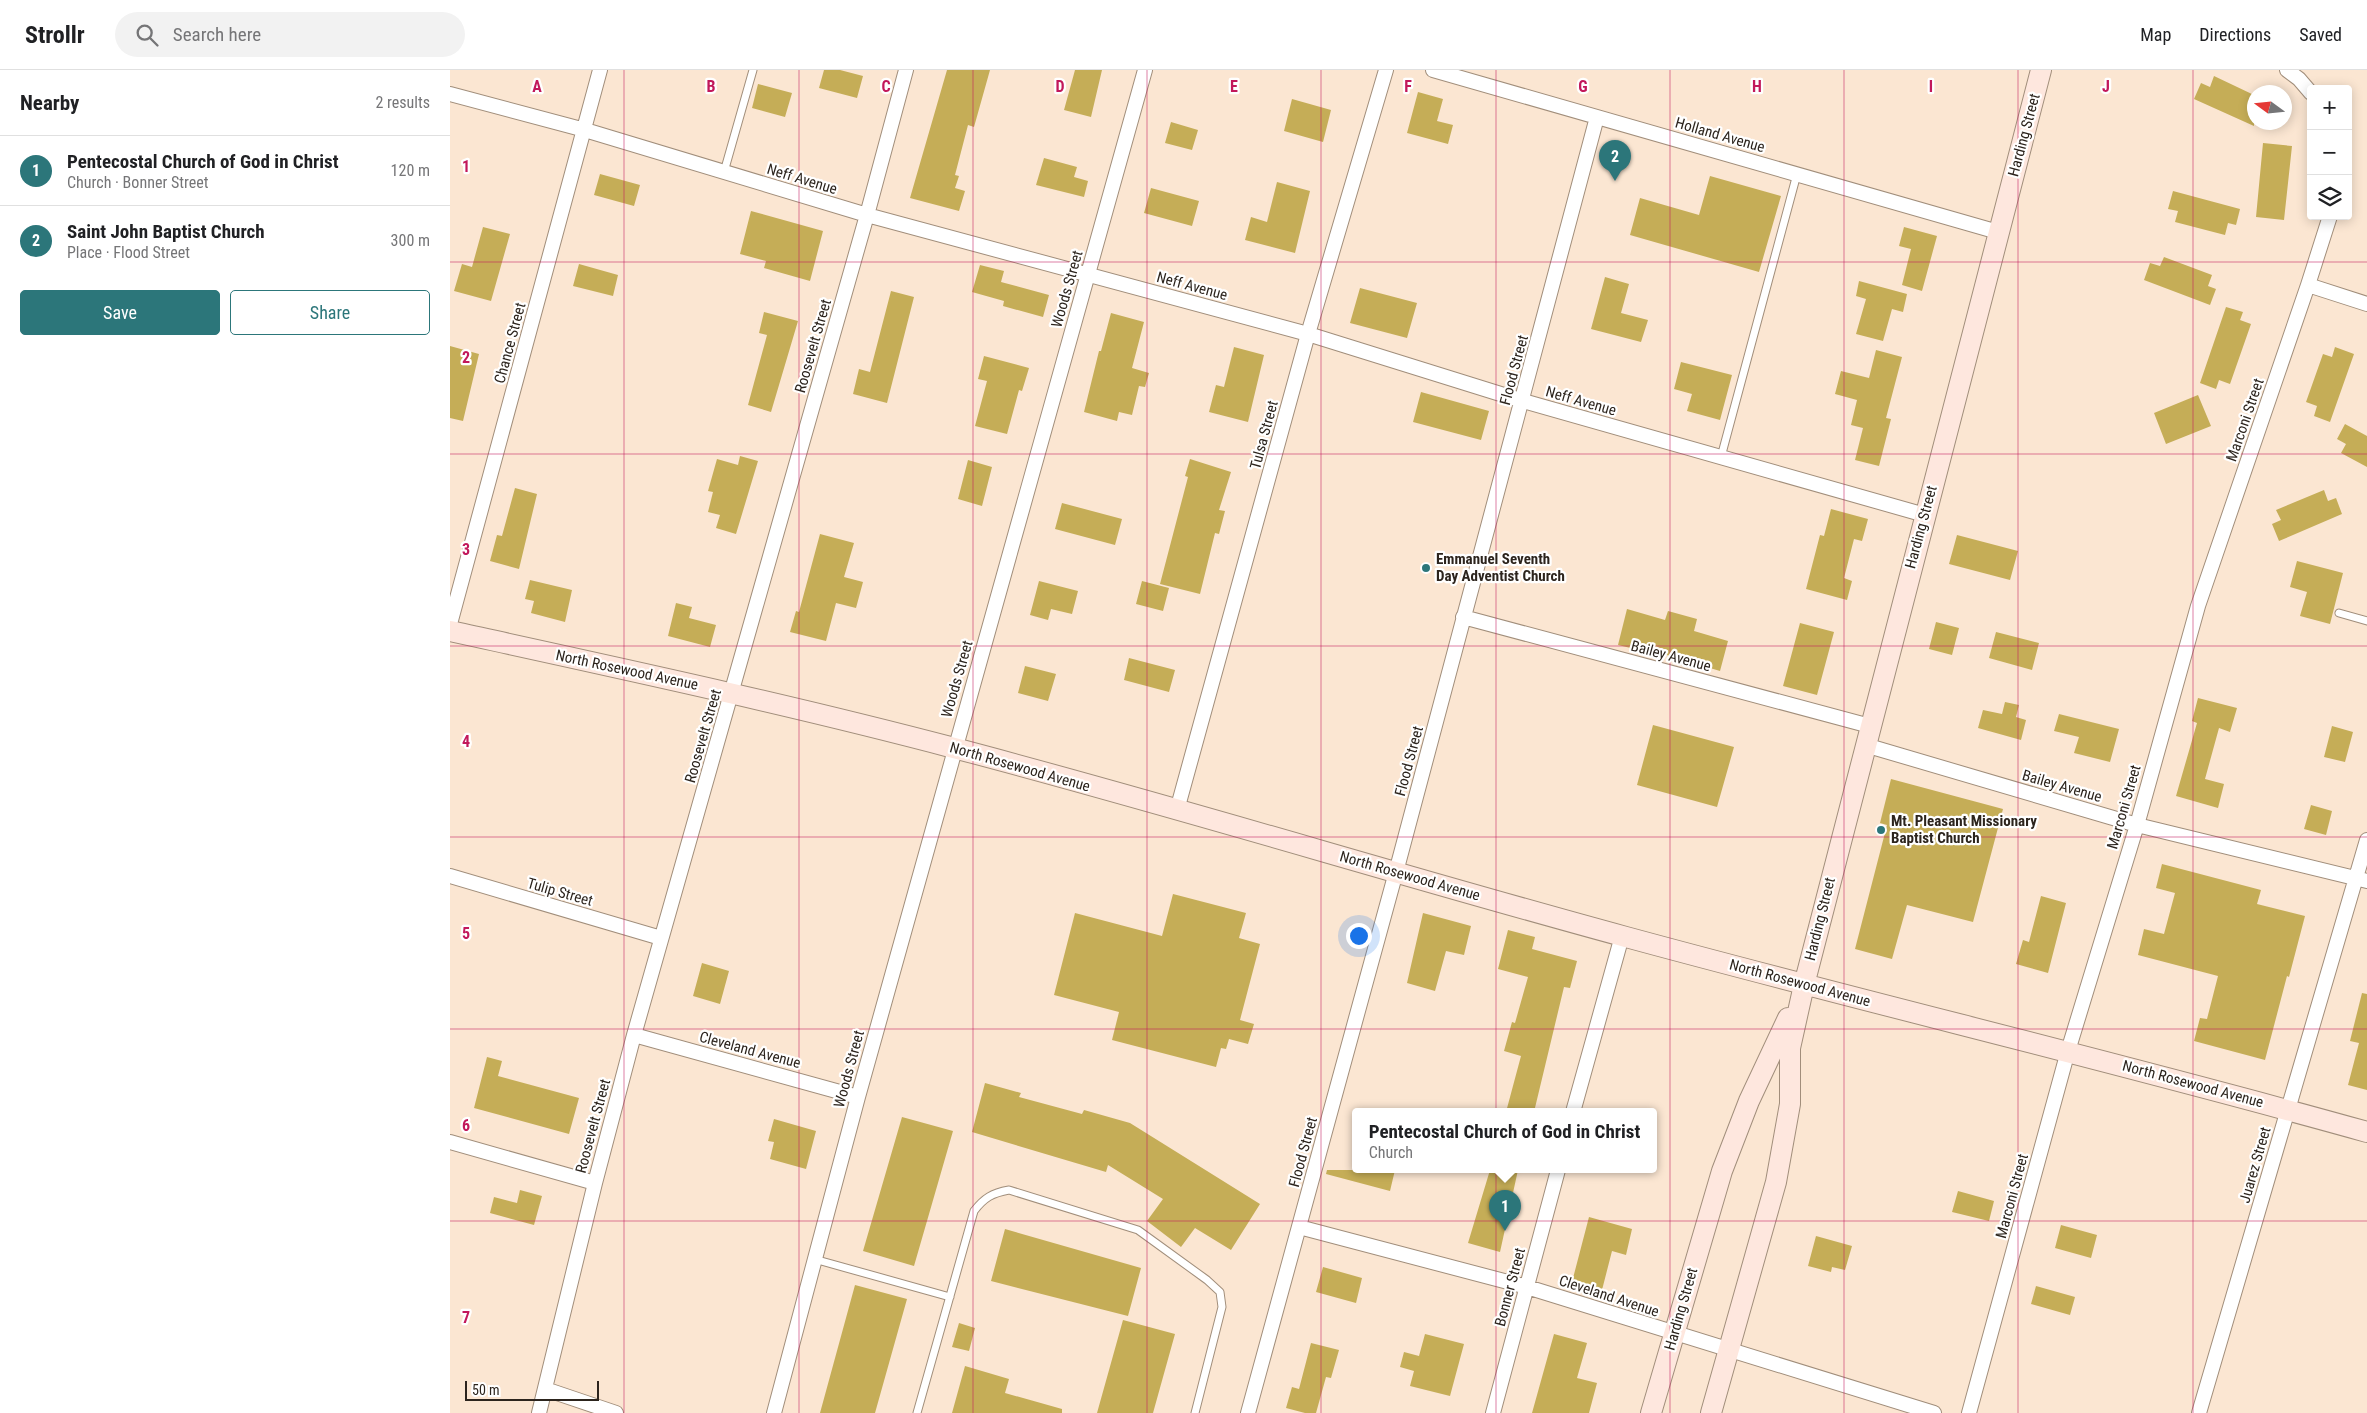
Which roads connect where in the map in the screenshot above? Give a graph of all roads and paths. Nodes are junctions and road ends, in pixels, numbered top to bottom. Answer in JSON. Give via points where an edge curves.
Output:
{"nodes":[{"id":1,"x":600,"y":70,"type":"edge"},
{"id":2,"x":753,"y":70,"type":"edge"},
{"id":3,"x":906,"y":70,"type":"edge"},
{"id":4,"x":1145,"y":70,"type":"edge"},
{"id":5,"x":1386,"y":70,"type":"edge"},
{"id":6,"x":1433,"y":70,"type":"edge"},
{"id":7,"x":2041,"y":70,"type":"edge"},
{"id":8,"x":2287,"y":70,"type":"edge"},
{"id":9,"x":2307,"y":88,"type":"edge"},
{"id":10,"x":450,"y":94,"type":"edge"},
{"id":11,"x":1597,"y":117,"type":"junction"},
{"id":12,"x":584,"y":130,"type":"junction"},
{"id":13,"x":724,"y":172,"type":"junction"},
{"id":14,"x":1797,"y":174,"type":"junction"},
{"id":15,"x":867,"y":215,"type":"junction"},
{"id":16,"x":2329,"y":220,"type":"edge"},
{"id":17,"x":1998,"y":232,"type":"junction"},
{"id":18,"x":1088,"y":275,"type":"junction"},
{"id":19,"x":2308,"y":285,"type":"junction"},
{"id":20,"x":2367,"y":304,"type":"edge"},
{"id":21,"x":1308,"y":334,"type":"junction"},
{"id":22,"x":1523,"y":401,"type":"junction"},
{"id":23,"x":1722,"y":458,"type":"junction"},
{"id":24,"x":1925,"y":515,"type":"junction"},
{"id":25,"x":2340,"y":613,"type":"dead end"},
{"id":26,"x":1463,"y":617,"type":"junction"},
{"id":27,"x":2367,"y":621,"type":"edge"},
{"id":28,"x":450,"y":624,"type":"edge"},
{"id":29,"x":450,"y":631,"type":"edge"},
{"id":30,"x":732,"y":693,"type":"junction"},
{"id":31,"x":1867,"y":736,"type":"junction"},
{"id":32,"x":955,"y":748,"type":"junction"},
{"id":33,"x":1177,"y":810,"type":"junction"},
{"id":34,"x":2137,"y":825,"type":"junction"},
{"id":35,"x":2367,"y":840,"type":"edge"},
{"id":36,"x":1396,"y":872,"type":"junction"},
{"id":37,"x":450,"y":876,"type":"edge"},
{"id":38,"x":2362,"y":880,"type":"edge"},
{"id":39,"x":1622,"y":936,"type":"junction"},
{"id":40,"x":661,"y":938,"type":"junction"},
{"id":41,"x":1804,"y":985,"type":"junction"},
{"id":42,"x":634,"y":1035,"type":"junction"},
{"id":43,"x":2068,"y":1051,"type":"junction"},
{"id":44,"x":858,"y":1097,"type":"junction"},
{"id":45,"x":1573,"y":1108,"type":"edge"},
{"id":46,"x":2288,"y":1110,"type":"junction"},
{"id":47,"x":2367,"y":1132,"type":"edge"},
{"id":48,"x":450,"y":1142,"type":"edge"},
{"id":49,"x":1557,"y":1173,"type":"edge"},
{"id":50,"x":595,"y":1183,"type":"junction"},
{"id":51,"x":1300,"y":1227,"type":"junction"},
{"id":52,"x":814,"y":1259,"type":"junction"},
{"id":53,"x":1527,"y":1287,"type":"junction"},
{"id":54,"x":950,"y":1297,"type":"junction"},
{"id":55,"x":1674,"y":1334,"type":"junction"},
{"id":56,"x":1728,"y":1351,"type":"junction"},
{"id":57,"x":545,"y":1389,"type":"junction"},
{"id":58,"x":539,"y":1413,"type":"edge"},
{"id":59,"x":616,"y":1413,"type":"edge"},
{"id":60,"x":774,"y":1413,"type":"edge"},
{"id":61,"x":917,"y":1413,"type":"edge"},
{"id":62,"x":1195,"y":1413,"type":"edge"},
{"id":63,"x":1248,"y":1413,"type":"edge"},
{"id":64,"x":1493,"y":1413,"type":"edge"},
{"id":65,"x":1652,"y":1413,"type":"edge"},
{"id":66,"x":1711,"y":1413,"type":"edge"},
{"id":67,"x":1934,"y":1413,"type":"edge"},
{"id":68,"x":1969,"y":1413,"type":"edge"},
{"id":69,"x":2199,"y":1413,"type":"edge"}],
"edges":[{"from":1,"to":12,"type":"street","name":"Chance Street"},
{"from":2,"to":13,"type":"lane"},
{"from":3,"to":15,"type":"street","name":"Roosevelt Street"},
{"from":4,"to":18,"type":"street","name":"Woods Street"},
{"from":5,"to":21,"type":"street","name":"Tulsa Street"},
{"from":6,"to":11,"type":"street","name":"Holland Avenue"},
{"from":7,"to":17,"type":"street","name":"Harding Street"},
{"from":8,"to":9,"type":"street"},
{"from":10,"to":12,"type":"street","name":"Neff Avenue"},
{"from":11,"to":14,"type":"street","name":"Holland Avenue"},
{"from":11,"to":22,"type":"street","name":"Flood Street"},
{"from":12,"to":13,"type":"street","name":"Neff Avenue"},
{"from":12,"to":28,"type":"street","name":"Chance Street"},
{"from":13,"to":15,"type":"street","name":"Neff Avenue"},
{"from":14,"to":17,"type":"street","name":"Holland Avenue"},
{"from":14,"to":23,"type":"lane"},
{"from":15,"to":18,"type":"street","name":"Neff Avenue"},
{"from":15,"to":30,"type":"street","name":"Roosevelt Street"},
{"from":16,"to":19,"type":"street","name":"Marconi Street"},
{"from":17,"to":24,"type":"street","name":"Harding Street"},
{"from":18,"to":21,"type":"street","name":"Neff Avenue"},
{"from":18,"to":32,"type":"street","name":"Woods Street"},
{"from":19,"to":20,"type":"street"},
{"from":19,"to":34,"type":"street","name":"Marconi Street","via":[[2198,606]]},
{"from":21,"to":22,"type":"street","name":"Neff Avenue"},
{"from":21,"to":33,"type":"street","name":"Tulsa Street"},
{"from":22,"to":23,"type":"street","name":"Neff Avenue"},
{"from":22,"to":26,"type":"street","name":"Flood Street"},
{"from":23,"to":24,"type":"street","name":"Neff Avenue"},
{"from":24,"to":31,"type":"street","name":"Harding Street"},
{"from":25,"to":27,"type":"lane"},
{"from":26,"to":31,"type":"street","name":"Bailey Avenue"},
{"from":26,"to":36,"type":"street","name":"Flood Street"},
{"from":29,"to":30,"type":"street","name":"North Rosewood Avenue"},
{"from":30,"to":32,"type":"street","name":"North Rosewood Avenue"},
{"from":30,"to":40,"type":"street","name":"Roosevelt Street"},
{"from":31,"to":34,"type":"street","name":"Bailey Avenue"},
{"from":31,"to":41,"type":"street","name":"Harding Street"},
{"from":32,"to":33,"type":"street","name":"North Rosewood Avenue"},
{"from":32,"to":44,"type":"street","name":"Woods Street"},
{"from":33,"to":36,"type":"street","name":"North Rosewood Avenue"},
{"from":34,"to":38,"type":"street","name":"Bailey Avenue"},
{"from":34,"to":43,"type":"street","name":"Marconi Street"},
{"from":35,"to":38,"type":"street","name":"Juarez Street"},
{"from":36,"to":39,"type":"street","name":"North Rosewood Avenue"},
{"from":36,"to":51,"type":"street","name":"Flood Street"},
{"from":37,"to":40,"type":"street","name":"Tulip Street"},
{"from":38,"to":46,"type":"street","name":"Juarez Street"},
{"from":39,"to":41,"type":"street","name":"North Rosewood Avenue"},
{"from":39,"to":45,"type":"street"},
{"from":40,"to":42,"type":"street","name":"Roosevelt Street"},
{"from":41,"to":43,"type":"street","name":"North Rosewood Avenue"},
{"from":41,"to":55,"type":"street","name":"Harding Street","via":[[1749,1101],[1726,1162]]},
{"from":41,"to":56,"type":"street","name":"Harding Street","via":[[1790,1048],[1790,1104],[1776,1182]]},
{"from":42,"to":44,"type":"street","name":"Cleveland Avenue"},
{"from":42,"to":50,"type":"street","name":"Roosevelt Street"},
{"from":43,"to":46,"type":"street","name":"North Rosewood Avenue"},
{"from":43,"to":68,"type":"street","name":"Marconi Street"},
{"from":44,"to":52,"type":"street","name":"Woods Street"},
{"from":46,"to":47,"type":"street","name":"North Rosewood Avenue"},
{"from":46,"to":69,"type":"street","name":"Juarez Street"},
{"from":48,"to":50,"type":"street"},
{"from":49,"to":53,"type":"street","name":"Bonner Street"},
{"from":50,"to":57,"type":"street","name":"Roosevelt Street"},
{"from":51,"to":53,"type":"street","name":"Cleveland Avenue"},
{"from":51,"to":63,"type":"street","name":"Flood Street"},
{"from":52,"to":54,"type":"lane"},
{"from":52,"to":60,"type":"street","name":"Woods Street"},
{"from":53,"to":55,"type":"street","name":"Cleveland Avenue"},
{"from":53,"to":64,"type":"street","name":"Bonner Street"},
{"from":54,"to":61,"type":"lane"},
{"from":54,"to":62,"type":"lane","via":[[974,1211],[994,1193],[1009,1190],[1138,1230],[1220,1292],[1222,1307]]},
{"from":55,"to":56,"type":"street","name":"Cleveland Avenue"},
{"from":55,"to":65,"type":"street","name":"Harding Street"},
{"from":56,"to":66,"type":"street","name":"Harding Street"},
{"from":56,"to":67,"type":"street","name":"Cleveland Avenue"},
{"from":57,"to":58,"type":"street","name":"Roosevelt Street"},
{"from":57,"to":59,"type":"street"}]}
